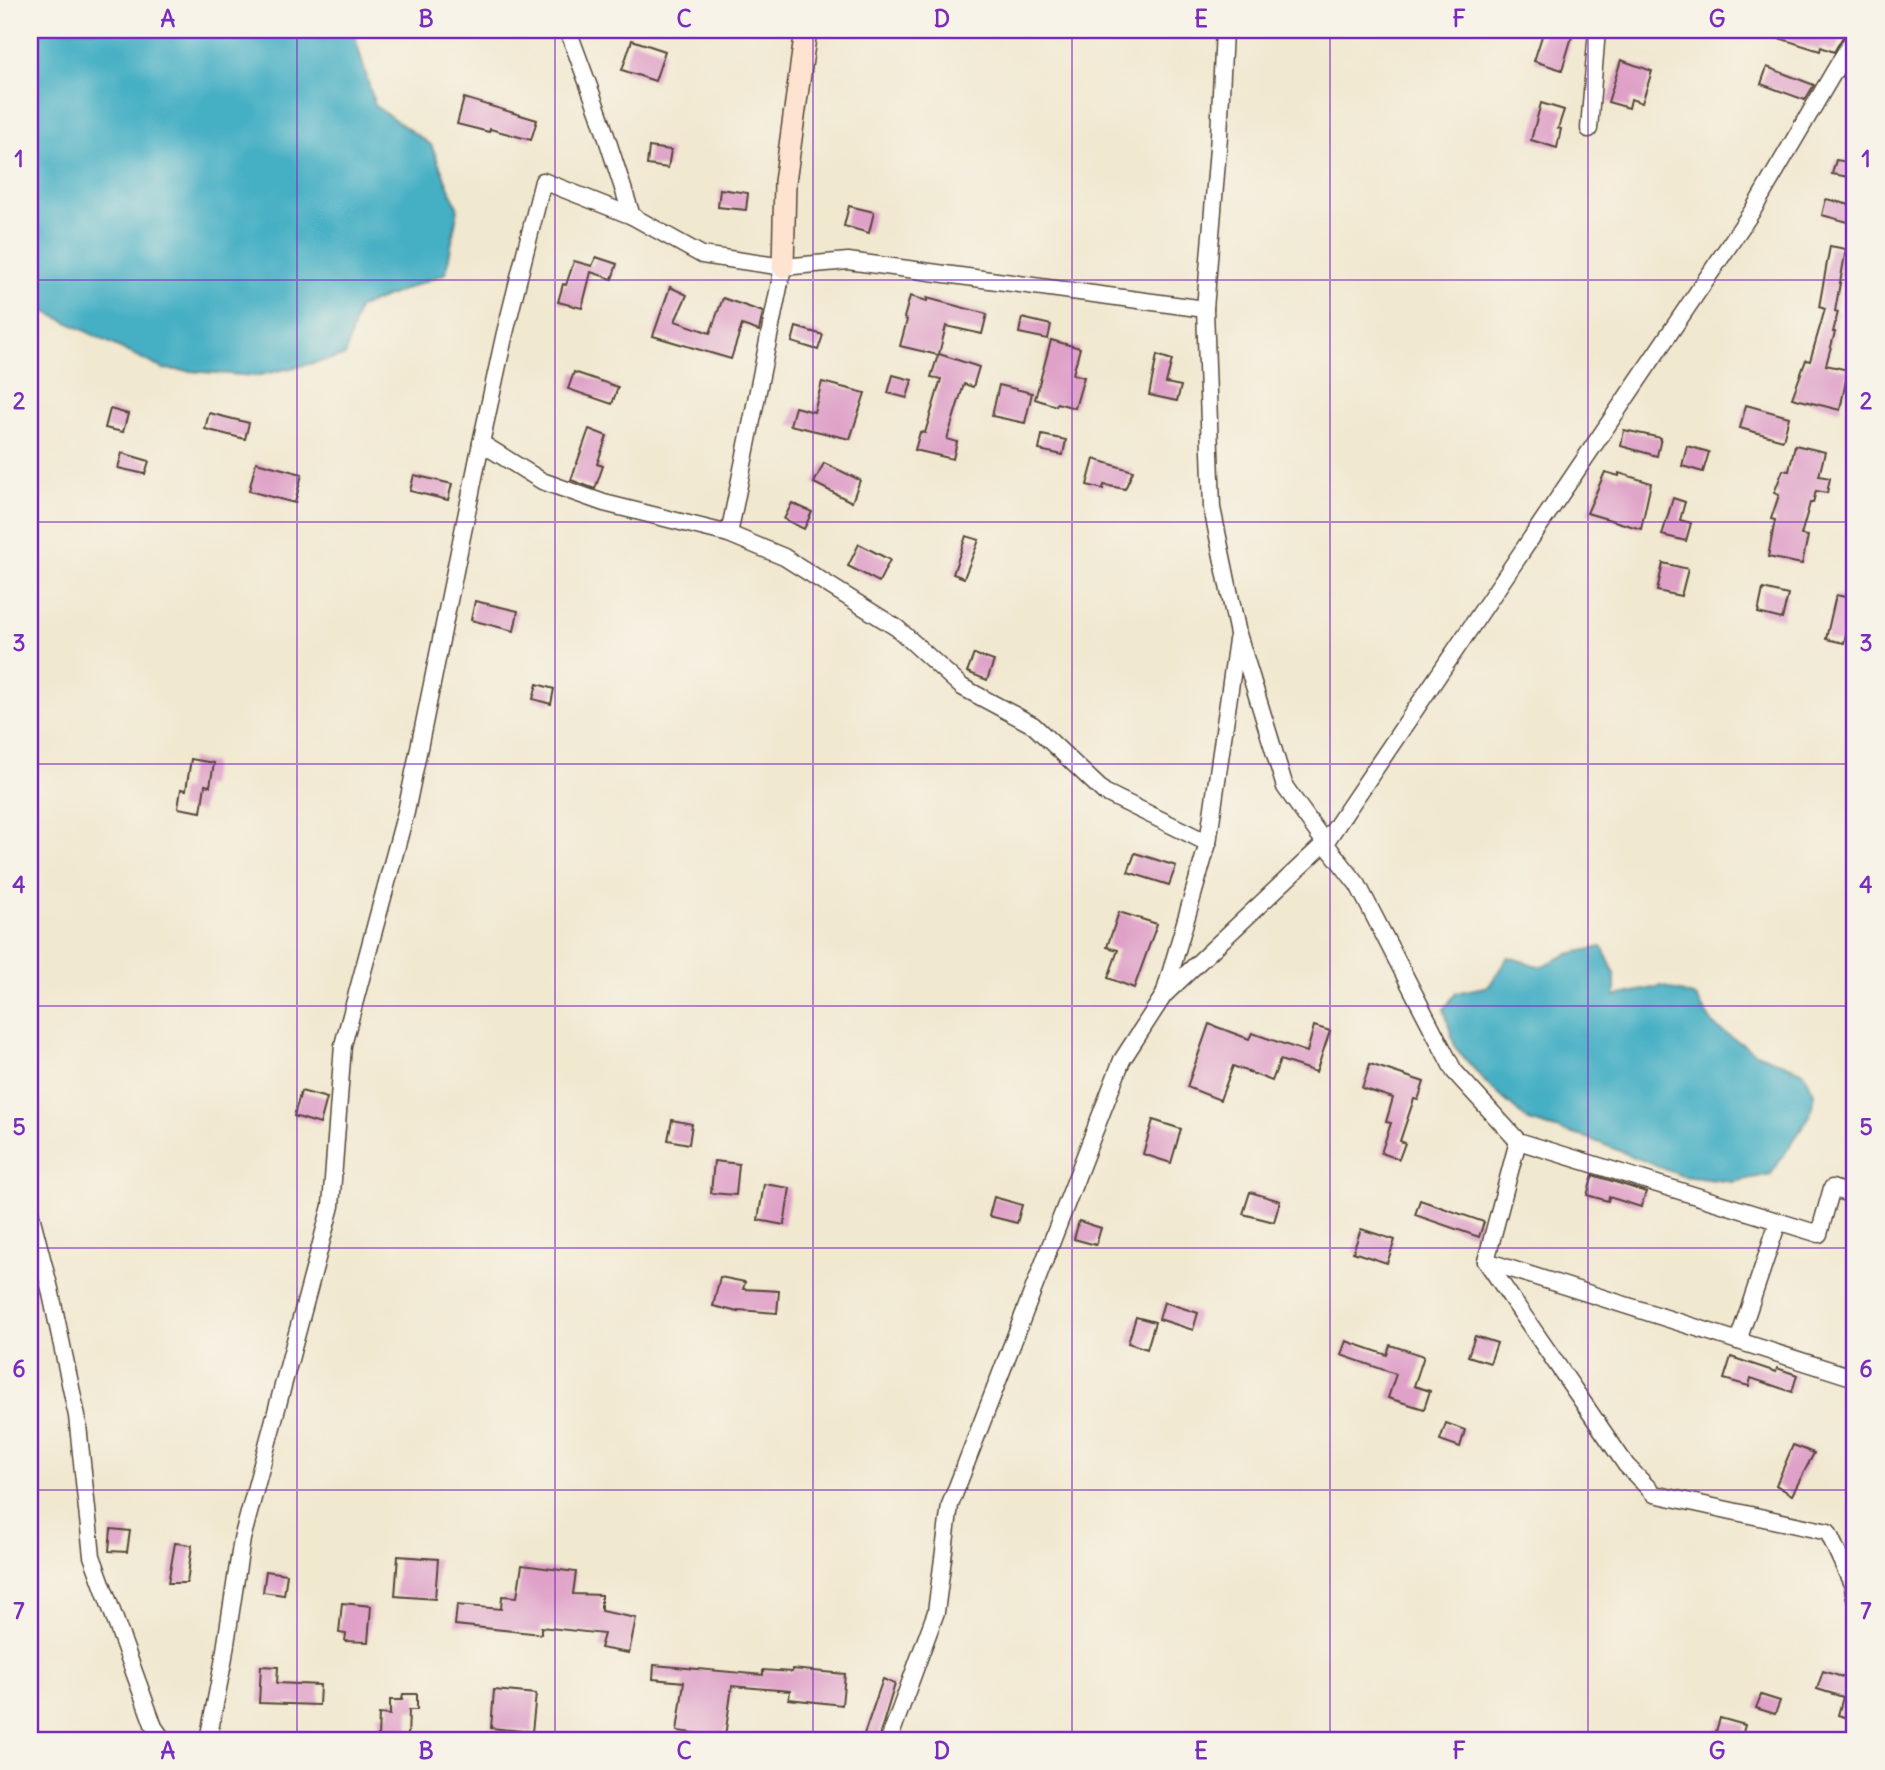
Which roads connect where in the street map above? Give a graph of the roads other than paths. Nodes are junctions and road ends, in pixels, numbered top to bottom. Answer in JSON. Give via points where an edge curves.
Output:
{"nodes":[{"id":1,"x":568,"y":30,"type":"edge"},
{"id":2,"x":806,"y":30,"type":"edge"},
{"id":3,"x":1224,"y":30,"type":"edge"},
{"id":4,"x":1597,"y":30,"type":"edge"},
{"id":5,"x":1855,"y":36,"type":"edge"},
{"id":6,"x":1589,"y":129,"type":"dead end"},
{"id":7,"x":632,"y":216,"type":"junction"},
{"id":8,"x":783,"y":267,"type":"junction"},
{"id":9,"x":1205,"y":309,"type":"junction"},
{"id":10,"x":481,"y":443,"type":"junction"},
{"id":11,"x":729,"y":534,"type":"junction"},
{"id":12,"x":1238,"y":634,"type":"junction"},
{"id":13,"x":1208,"y":843,"type":"junction"},
{"id":14,"x":1325,"y":843,"type":"junction"},
{"id":15,"x":1164,"y":995,"type":"junction"},
{"id":16,"x":1518,"y":1141,"type":"junction"},
{"id":17,"x":1855,"y":1196,"type":"edge"},
{"id":18,"x":30,"y":1212,"type":"edge"},
{"id":19,"x":1778,"y":1222,"type":"junction"},
{"id":20,"x":1486,"y":1261,"type":"junction"},
{"id":21,"x":1738,"y":1341,"type":"junction"},
{"id":22,"x":1855,"y":1378,"type":"edge"},
{"id":23,"x":1855,"y":1597,"type":"edge"},
{"id":24,"x":163,"y":1740,"type":"edge"},
{"id":25,"x":208,"y":1740,"type":"edge"},
{"id":26,"x":889,"y":1740,"type":"edge"}],
"edges":[{"from":1,"to":7,"type":"street"},
{"from":2,"to":8,"type":"street","via":[[785,182]]},
{"from":3,"to":9,"type":"street"},
{"from":4,"to":6,"type":"street"},
{"from":5,"to":14,"type":"street","via":[[1753,210]]},
{"from":7,"to":8,"type":"street","via":[[702,256]]},
{"from":7,"to":10,"type":"street","via":[[543,181]]},
{"from":8,"to":9,"type":"street","via":[[848,261]]},
{"from":8,"to":11,"type":"street"},
{"from":9,"to":12,"type":"street","via":[[1212,508]]},
{"from":10,"to":11,"type":"street","via":[[542,481],[591,499]]},
{"from":10,"to":25,"type":"street","via":[[406,812],[343,1045],[331,1206],[242,1539]]},
{"from":11,"to":13,"type":"street","via":[[784,557],[897,628],[962,687],[1033,725],[1104,792]]},
{"from":12,"to":13,"type":"street"},
{"from":12,"to":14,"type":"street","via":[[1285,787]]},
{"from":13,"to":15,"type":"street"},
{"from":14,"to":15,"type":"street"},
{"from":14,"to":16,"type":"street","via":[[1358,885],[1454,1071]]},
{"from":15,"to":26,"type":"street","via":[[1122,1060],[950,1505],[936,1612]]},
{"from":16,"to":19,"type":"street"},
{"from":16,"to":20,"type":"street"},
{"from":17,"to":19,"type":"street","via":[[1832,1188],[1819,1234]]},
{"from":18,"to":24,"type":"street","via":[[77,1416],[92,1556],[154,1727]]},
{"from":19,"to":21,"type":"street"},
{"from":20,"to":21,"type":"street"},
{"from":20,"to":23,"type":"street","via":[[1626,1465],[1654,1494],[1828,1532]]},
{"from":21,"to":22,"type":"street"}]}
